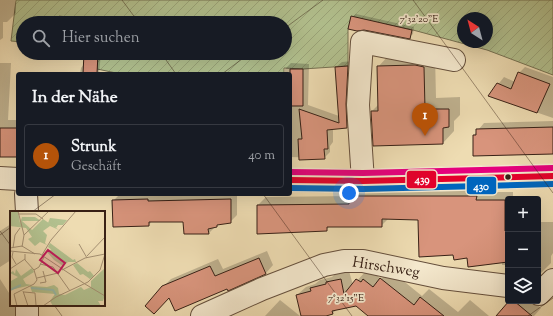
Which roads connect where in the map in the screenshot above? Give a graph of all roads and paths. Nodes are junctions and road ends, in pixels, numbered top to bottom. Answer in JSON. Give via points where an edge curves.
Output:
{"nodes":[{"id":1,"x":454,"y":60,"type":"dead end"},
{"id":2,"x":553,"y":176,"type":"edge"},
{"id":3,"x":0,"y":178,"type":"edge"},
{"id":4,"x":16,"y":178,"type":"edge"},
{"id":5,"x":292,"y":180,"type":"edge"},
{"id":6,"x":363,"y":180,"type":"junction"},
{"id":7,"x":26,"y":196,"type":"edge"},
{"id":8,"x":27,"y":211,"type":"edge"},
{"id":9,"x":505,"y":286,"type":"edge"},
{"id":10,"x":202,"y":316,"type":"edge"}],
"edges":[{"from":1,"to":6,"type":"street","via":[[362,42],[358,105]]},
{"from":2,"to":6,"type":"street"},
{"from":3,"to":4,"type":"street"},
{"from":5,"to":6,"type":"street"},
{"from":7,"to":8,"type":"street"},
{"from":9,"to":10,"type":"street","name":"Hirschweg","via":[[443,278],[363,261],[344,261],[324,265],[262,289]]}]}
